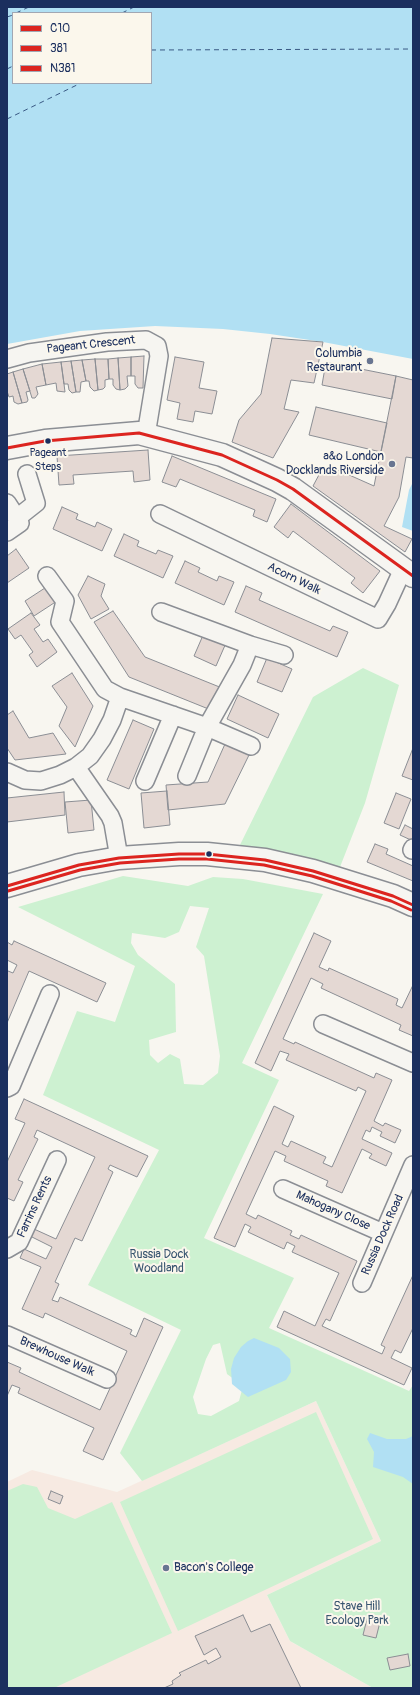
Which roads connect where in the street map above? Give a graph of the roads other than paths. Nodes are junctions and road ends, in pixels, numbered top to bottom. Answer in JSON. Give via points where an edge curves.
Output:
{"nodes":[{"id":1,"x":7,"y":359,"type":"edge"},
{"id":2,"x":146,"y":435,"type":"junction"},
{"id":3,"x":7,"y":448,"type":"edge"},
{"id":4,"x":27,"y":474,"type":"dead end"},
{"id":5,"x":7,"y":503,"type":"edge"},
{"id":6,"x":160,"y":514,"type":"dead end"},
{"id":7,"x":17,"y":518,"type":"junction"},
{"id":8,"x":7,"y":532,"type":"edge"},
{"id":9,"x":408,"y":572,"type":"edge"},
{"id":10,"x":47,"y":576,"type":"dead end"},
{"id":11,"x":161,"y":612,"type":"dead end"},
{"id":12,"x":250,"y":644,"type":"junction"},
{"id":13,"x":284,"y":655,"type":"dead end"},
{"id":14,"x":120,"y":697,"type":"junction"},
{"id":15,"x":172,"y":715,"type":"junction"},
{"id":16,"x":207,"y":727,"type":"junction"},
{"id":17,"x":251,"y":746,"type":"dead end"},
{"id":18,"x":76,"y":767,"type":"junction"},
{"id":19,"x":7,"y":772,"type":"edge"},
{"id":20,"x":187,"y":776,"type":"dead end"},
{"id":21,"x":145,"y":781,"type":"dead end"},
{"id":22,"x":119,"y":858,"type":"junction"},
{"id":23,"x":7,"y":886,"type":"edge"},
{"id":24,"x":413,"y":905,"type":"edge"},
{"id":25,"x":50,"y":994,"type":"dead end"},
{"id":26,"x":323,"y":1024,"type":"dead end"},
{"id":27,"x":413,"y":1063,"type":"edge"},
{"id":28,"x":7,"y":1088,"type":"edge"},
{"id":29,"x":57,"y":1160,"type":"dead end"},
{"id":30,"x":413,"y":1165,"type":"edge"},
{"id":31,"x":283,"y":1189,"type":"dead end"},
{"id":32,"x":407,"y":1194,"type":"edge"},
{"id":33,"x":383,"y":1233,"type":"junction"},
{"id":34,"x":7,"y":1249,"type":"edge"},
{"id":35,"x":362,"y":1283,"type":"dead end"},
{"id":36,"x":7,"y":1335,"type":"edge"},
{"id":37,"x":107,"y":1379,"type":"dead end"}],
"edges":[{"from":1,"to":2,"type":"street","name":"Pageant Crescent","via":[[54,348],[107,342],[146,340],[157,346],[159,356]]},
{"from":2,"to":3,"type":"street","via":[[139,433],[45,441]]},
{"from":2,"to":9,"type":"street","via":[[222,455],[277,480]]},
{"from":4,"to":7,"type":"street","via":[[36,503]]},
{"from":5,"to":7,"type":"street"},
{"from":6,"to":9,"type":"street","name":"Acorn Walk","via":[[378,619]]},
{"from":7,"to":8,"type":"street","via":[[20,523]]},
{"from":10,"to":14,"type":"street","via":[[66,601],[60,622],[105,690]]},
{"from":11,"to":12,"type":"street"},
{"from":12,"to":13,"type":"street"},
{"from":12,"to":16,"type":"street","via":[[242,665]]},
{"from":14,"to":15,"type":"street"},
{"from":14,"to":18,"type":"street","via":[[102,739],[90,756]]},
{"from":15,"to":16,"type":"street"},
{"from":15,"to":21,"type":"street"},
{"from":16,"to":17,"type":"street"},
{"from":16,"to":20,"type":"street"},
{"from":18,"to":19,"type":"street","via":[[60,776],[41,780],[25,780]]},
{"from":18,"to":22,"type":"street","via":[[110,816]]},
{"from":22,"to":23,"type":"street","via":[[72,867]]},
{"from":22,"to":24,"type":"street","via":[[207,854],[264,860],[327,876],[393,896]]},
{"from":25,"to":28,"type":"street","via":[[11,1086]]},
{"from":26,"to":27,"type":"street"},
{"from":29,"to":34,"type":"street","name":"Farrins Rents","via":[[18,1242]]},
{"from":30,"to":32,"type":"street","name":"Russia Dock Road"},
{"from":31,"to":33,"type":"street","name":"Mahogany Close"},
{"from":32,"to":33,"type":"street","name":"Russia Dock Road"},
{"from":33,"to":35,"type":"street","name":"Russia Dock Road"},
{"from":36,"to":37,"type":"street","name":"Brewhouse Walk"}]}
